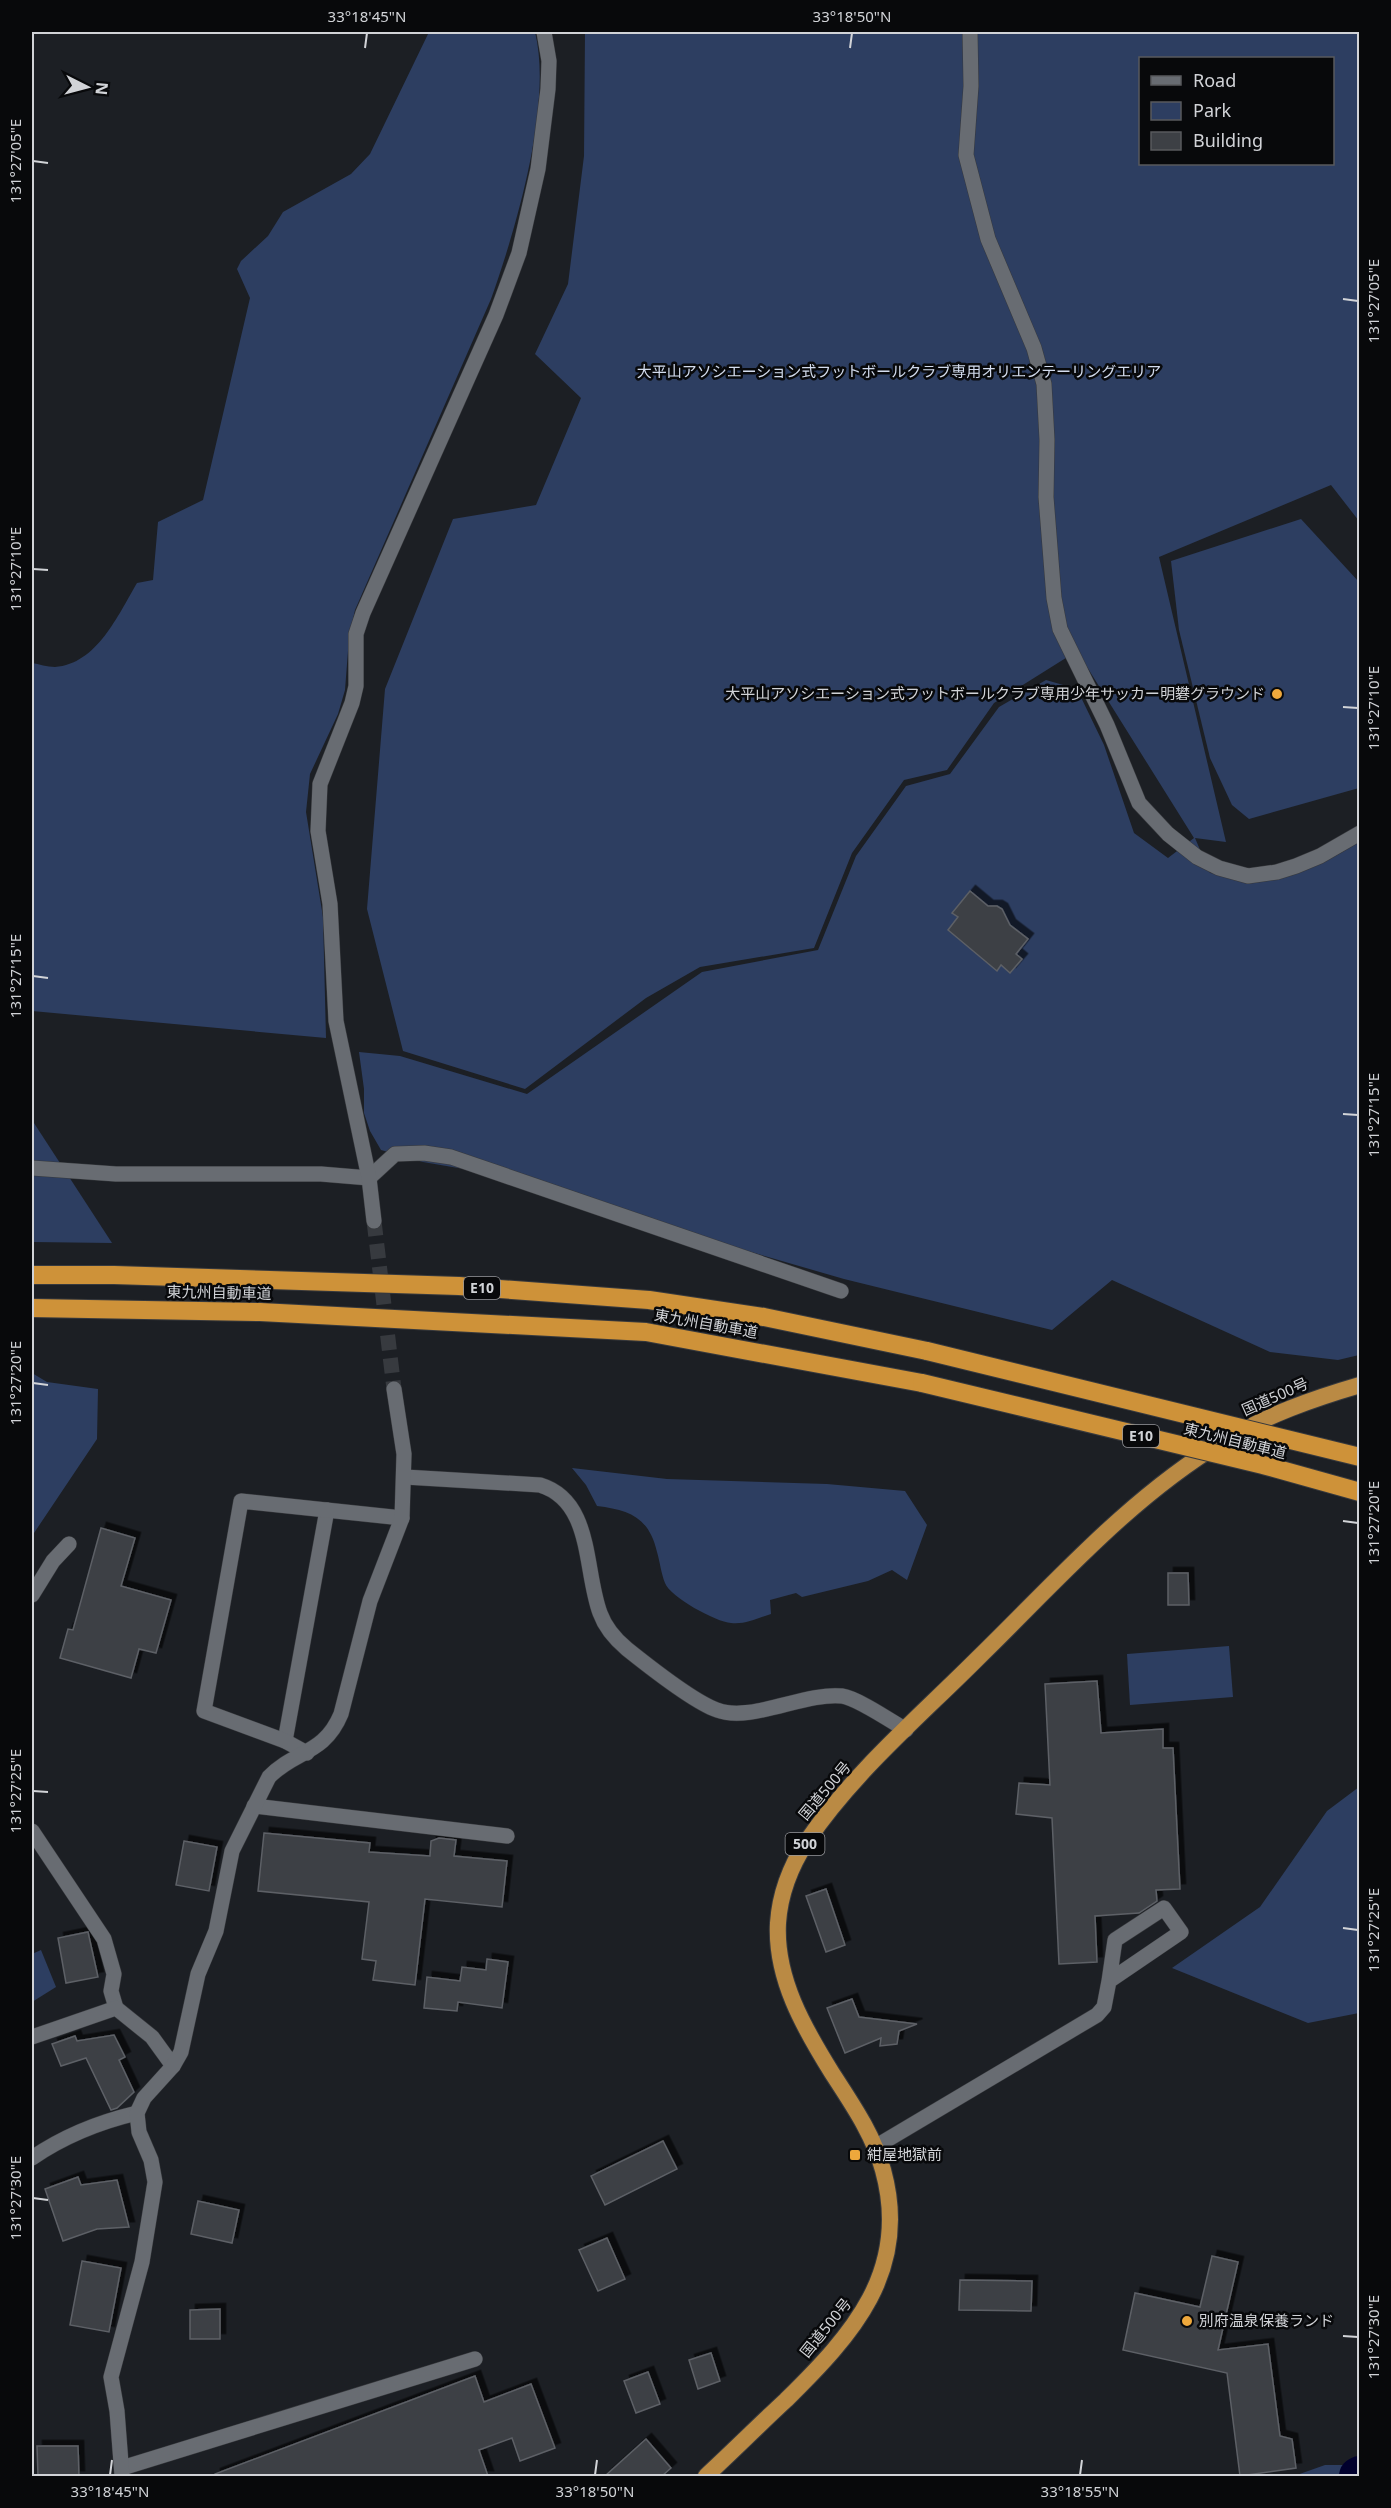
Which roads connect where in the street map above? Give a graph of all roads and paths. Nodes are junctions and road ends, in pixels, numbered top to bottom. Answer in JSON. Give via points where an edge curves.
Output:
{"nodes":[{"id":1,"x":544,"y":32,"type":"edge"},
{"id":2,"x":970,"y":32,"type":"edge"},
{"id":3,"x":1359,"y":833,"type":"edge"},
{"id":4,"x":32,"y":1168,"type":"edge"},
{"id":5,"x":369,"y":1178,"type":"junction"},
{"id":6,"x":374,"y":1221,"type":"tunnel mouth"},
{"id":7,"x":32,"y":1275,"type":"edge"},
{"id":8,"x":841,"y":1291,"type":"dead end"},
{"id":9,"x":32,"y":1308,"type":"edge"},
{"id":10,"x":1359,"y":1384,"type":"edge"},
{"id":11,"x":394,"y":1389,"type":"tunnel mouth"},
{"id":12,"x":1359,"y":1457,"type":"edge"},
{"id":13,"x":405,"y":1477,"type":"junction"},
{"id":14,"x":1359,"y":1492,"type":"edge"},
{"id":15,"x":327,"y":1510,"type":"junction"},
{"id":16,"x":402,"y":1518,"type":"junction"},
{"id":17,"x":69,"y":1544,"type":"dead end"},
{"id":18,"x":32,"y":1595,"type":"edge"},
{"id":19,"x":906,"y":1730,"type":"junction"},
{"id":20,"x":285,"y":1741,"type":"junction"},
{"id":21,"x":307,"y":1753,"type":"junction"},
{"id":22,"x":254,"y":1806,"type":"junction"},
{"id":23,"x":32,"y":1831,"type":"edge"},
{"id":24,"x":507,"y":1836,"type":"dead end"},
{"id":25,"x":1109,"y":1981,"type":"junction"},
{"id":26,"x":116,"y":2008,"type":"junction"},
{"id":27,"x":32,"y":2037,"type":"edge"},
{"id":28,"x":173,"y":2066,"type":"junction"},
{"id":29,"x":137,"y":2113,"type":"junction"},
{"id":30,"x":875,"y":2147,"type":"junction"},
{"id":31,"x":32,"y":2158,"type":"edge"},
{"id":32,"x":476,"y":2359,"type":"dead end"},
{"id":33,"x":122,"y":2472,"type":"edge"},
{"id":34,"x":706,"y":2476,"type":"edge"}],
"edges":[{"from":1,"to":5,"type":"street","via":[[548,89],[538,169],[519,253],[496,315],[363,613],[356,634],[356,686],[352,703],[320,784],[318,831],[330,904],[336,1021]]},
{"from":2,"to":3,"type":"street","via":[[966,155],[988,239],[1034,348],[1044,384],[1046,497],[1060,629],[1107,724],[1139,803],[1197,857],[1248,876],[1296,866]]},
{"from":4,"to":5,"type":"street","via":[[116,1174],[321,1174]]},
{"from":5,"to":6,"type":"street"},
{"from":5,"to":8,"type":"street","via":[[395,1154],[451,1157]]},
{"from":7,"to":12,"type":"highway","name":"東九州自動車道","number":"E10","bridge":true,"via":[[459,1286],[649,1300],[764,1317],[927,1351]]},
{"from":9,"to":14,"type":"highway","name":"東九州自動車道","number":"E10","bridge":true,"via":[[260,1311],[646,1332],[922,1383]]},
{"from":10,"to":19,"type":"highway","name":"国道500号","number":"500","via":[[1262,1420],[1171,1478],[1106,1530]]},
{"from":11,"to":13,"type":"street"},
{"from":13,"to":16,"type":"street"},
{"from":13,"to":19,"type":"street","via":[[540,1485],[556,1491],[577,1514],[600,1613],[608,1629],[627,1649],[717,1710],[736,1713],[845,1696]]},
{"from":15,"to":16,"type":"street"},
{"from":15,"to":20,"type":"street"},
{"from":15,"to":20,"type":"street","via":[[241,1501],[204,1711]]},
{"from":16,"to":21,"type":"street","via":[[370,1600],[337,1725],[323,1743]]},
{"from":17,"to":18,"type":"street"},
{"from":19,"to":30,"type":"highway","name":"国道500号","number":"500","via":[[843,1794],[806,1842],[786,1879],[778,1924],[782,1970],[792,1998]]},
{"from":20,"to":21,"type":"street"},
{"from":21,"to":22,"type":"street","via":[[275,1770]]},
{"from":22,"to":24,"type":"street"},
{"from":22,"to":28,"type":"street","via":[[232,1851],[216,1931],[198,1974],[185,2040]]},
{"from":23,"to":26,"type":"street","via":[[104,1939],[114,1974],[111,1991]]},
{"from":25,"to":25,"type":"street","via":[[1181,1932],[1164,1908],[1115,1940]]},
{"from":25,"to":30,"type":"street","via":[[1104,2007],[1086,2023]]},
{"from":26,"to":27,"type":"street"},
{"from":26,"to":28,"type":"street","via":[[152,2037]]},
{"from":28,"to":29,"type":"street","via":[[144,2098]]},
{"from":29,"to":31,"type":"street","via":[[75,2133]]},
{"from":29,"to":33,"type":"street","via":[[138,2132],[151,2160],[155,2182],[142,2262],[111,2377]]},
{"from":30,"to":34,"type":"highway","name":"国道500号","number":"500","via":[[886,2186],[889,2221],[882,2267],[869,2304],[834,2351]]},
{"from":32,"to":33,"type":"street"}]}
